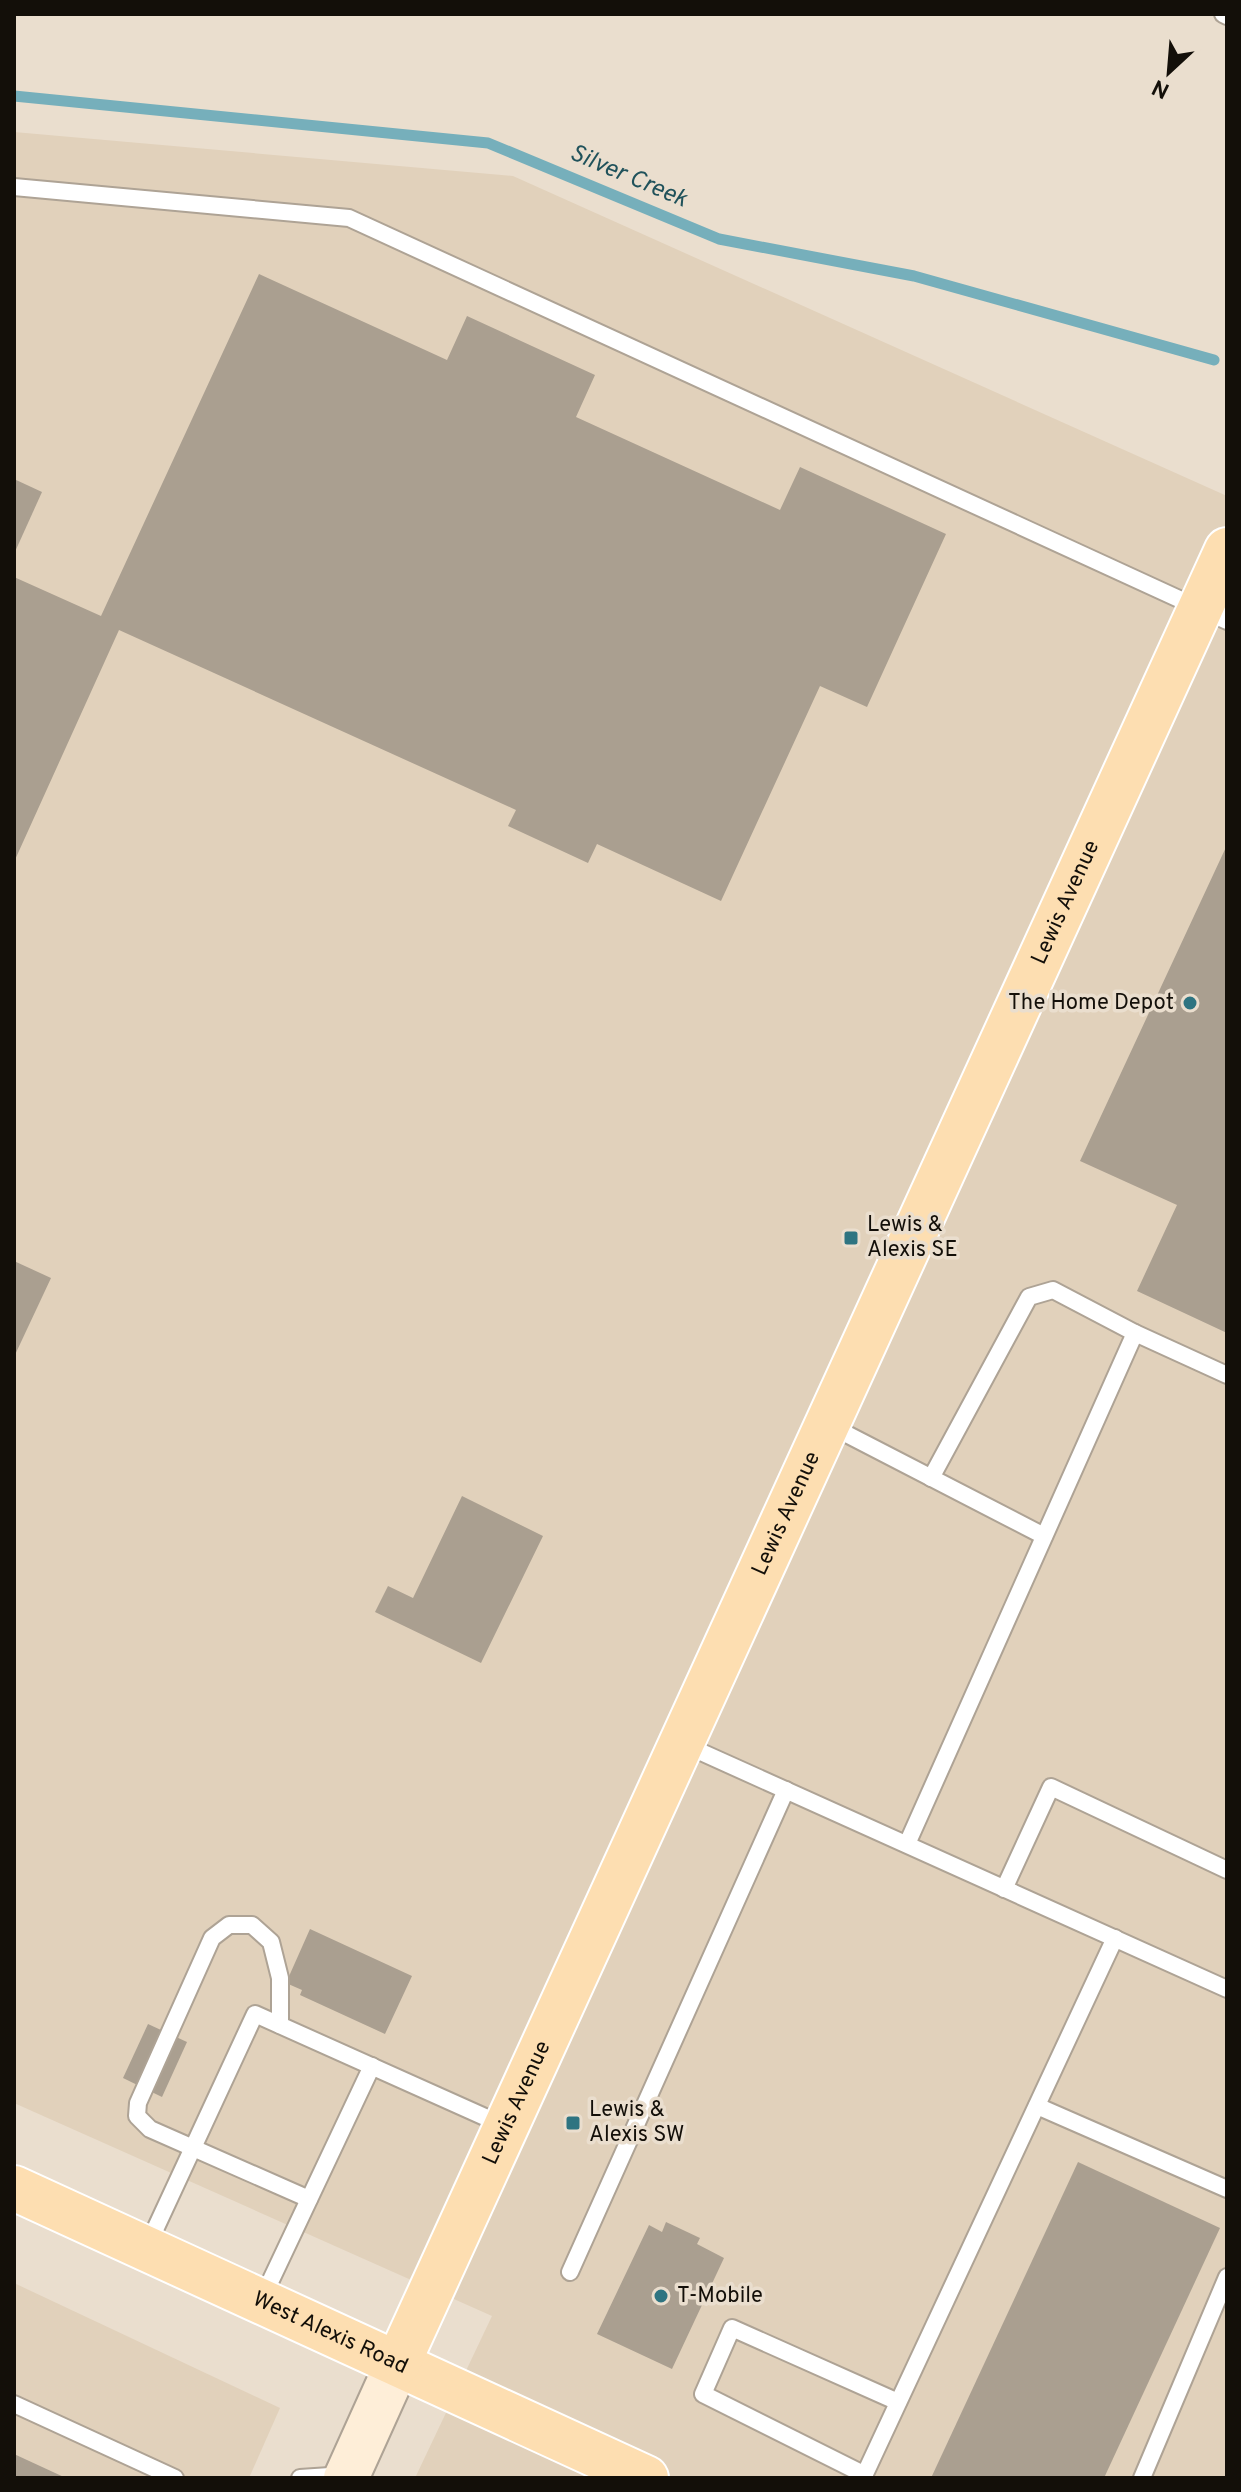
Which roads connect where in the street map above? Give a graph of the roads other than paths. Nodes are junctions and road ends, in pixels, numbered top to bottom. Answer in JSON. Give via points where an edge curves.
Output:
{"nodes":[{"id":1,"x":14,"y":187,"type":"edge"},
{"id":2,"x":1227,"y":550,"type":"edge"},
{"id":3,"x":1213,"y":615,"type":"edge"},
{"id":4,"x":1135,"y":1333,"type":"junction"},
{"id":5,"x":1227,"y":1375,"type":"edge"},
{"id":6,"x":827,"y":1424,"type":"junction"},
{"id":7,"x":931,"y":1478,"type":"junction"},
{"id":8,"x":1044,"y":1536,"type":"junction"},
{"id":9,"x":681,"y":1743,"type":"junction"},
{"id":10,"x":786,"y":1790,"type":"junction"},
{"id":11,"x":907,"y":1844,"type":"junction"},
{"id":12,"x":1227,"y":1870,"type":"edge"},
{"id":13,"x":1004,"y":1889,"type":"junction"},
{"id":14,"x":1115,"y":1938,"type":"junction"},
{"id":15,"x":1227,"y":1989,"type":"edge"},
{"id":16,"x":280,"y":2025,"type":"junction"},
{"id":17,"x":372,"y":2066,"type":"junction"},
{"id":18,"x":1037,"y":2106,"type":"junction"},
{"id":19,"x":506,"y":2126,"type":"junction"},
{"id":20,"x":192,"y":2147,"type":"junction"},
{"id":21,"x":14,"y":2188,"type":"edge"},
{"id":22,"x":1227,"y":2189,"type":"edge"},
{"id":23,"x":309,"y":2199,"type":"junction"},
{"id":24,"x":146,"y":2249,"type":"junction"},
{"id":25,"x":570,"y":2272,"type":"dead end"},
{"id":26,"x":1227,"y":2277,"type":"edge"},
{"id":27,"x":261,"y":2301,"type":"junction"},
{"id":28,"x":398,"y":2363,"type":"junction"},
{"id":29,"x":898,"y":2402,"type":"junction"},
{"id":30,"x":14,"y":2404,"type":"edge"},
{"id":31,"x":624,"y":2473,"type":"edge"},
{"id":32,"x":346,"y":2476,"type":"edge"},
{"id":33,"x":864,"y":2476,"type":"edge"},
{"id":34,"x":175,"y":2478,"type":"edge"},
{"id":35,"x":300,"y":2478,"type":"edge"},
{"id":36,"x":1142,"y":2478,"type":"edge"}],
"edges":[{"from":1,"to":3,"type":"lane","via":[[349,218]]},
{"from":2,"to":3,"type":"main road","name":"Lewis Avenue"},
{"from":3,"to":6,"type":"main road","name":"Lewis Avenue"},
{"from":4,"to":5,"type":"lane"},
{"from":4,"to":7,"type":"lane","via":[[1053,1290],[1029,1297]]},
{"from":4,"to":8,"type":"lane"},
{"from":6,"to":7,"type":"lane"},
{"from":6,"to":9,"type":"main road","name":"Lewis Avenue"},
{"from":7,"to":8,"type":"lane"},
{"from":8,"to":11,"type":"lane"},
{"from":9,"to":10,"type":"lane"},
{"from":9,"to":19,"type":"main road","name":"Lewis Avenue"},
{"from":10,"to":11,"type":"lane"},
{"from":10,"to":25,"type":"lane"},
{"from":11,"to":13,"type":"lane"},
{"from":12,"to":13,"type":"lane","via":[[1051,1787]]},
{"from":13,"to":14,"type":"lane"},
{"from":14,"to":15,"type":"lane"},
{"from":14,"to":18,"type":"lane"},
{"from":16,"to":17,"type":"lane"},
{"from":16,"to":20,"type":"lane","via":[[255,2014]]},
{"from":16,"to":20,"type":"lane","via":[[280,1978],[271,1942],[252,1925],[229,1925],[212,1938],[138,2103],[137,2116],[150,2129]]},
{"from":17,"to":19,"type":"lane"},
{"from":17,"to":23,"type":"lane"},
{"from":18,"to":22,"type":"lane"},
{"from":18,"to":29,"type":"lane"},
{"from":19,"to":28,"type":"main road","name":"Lewis Avenue"},
{"from":20,"to":23,"type":"lane"},
{"from":20,"to":24,"type":"lane"},
{"from":21,"to":24,"type":"main road","name":"West Alexis Road"},
{"from":23,"to":27,"type":"lane"},
{"from":24,"to":27,"type":"main road","name":"West Alexis Road"},
{"from":26,"to":36,"type":"lane"},
{"from":27,"to":28,"type":"main road","name":"West Alexis Road"},
{"from":28,"to":31,"type":"main road","name":"West Alexis Road"},
{"from":28,"to":32,"type":"main road","name":"Lewis Avenue"},
{"from":29,"to":33,"type":"lane"},
{"from":29,"to":33,"type":"lane","via":[[732,2328],[703,2394]]},
{"from":30,"to":34,"type":"lane"},
{"from":32,"to":35,"type":"lane"}]}
